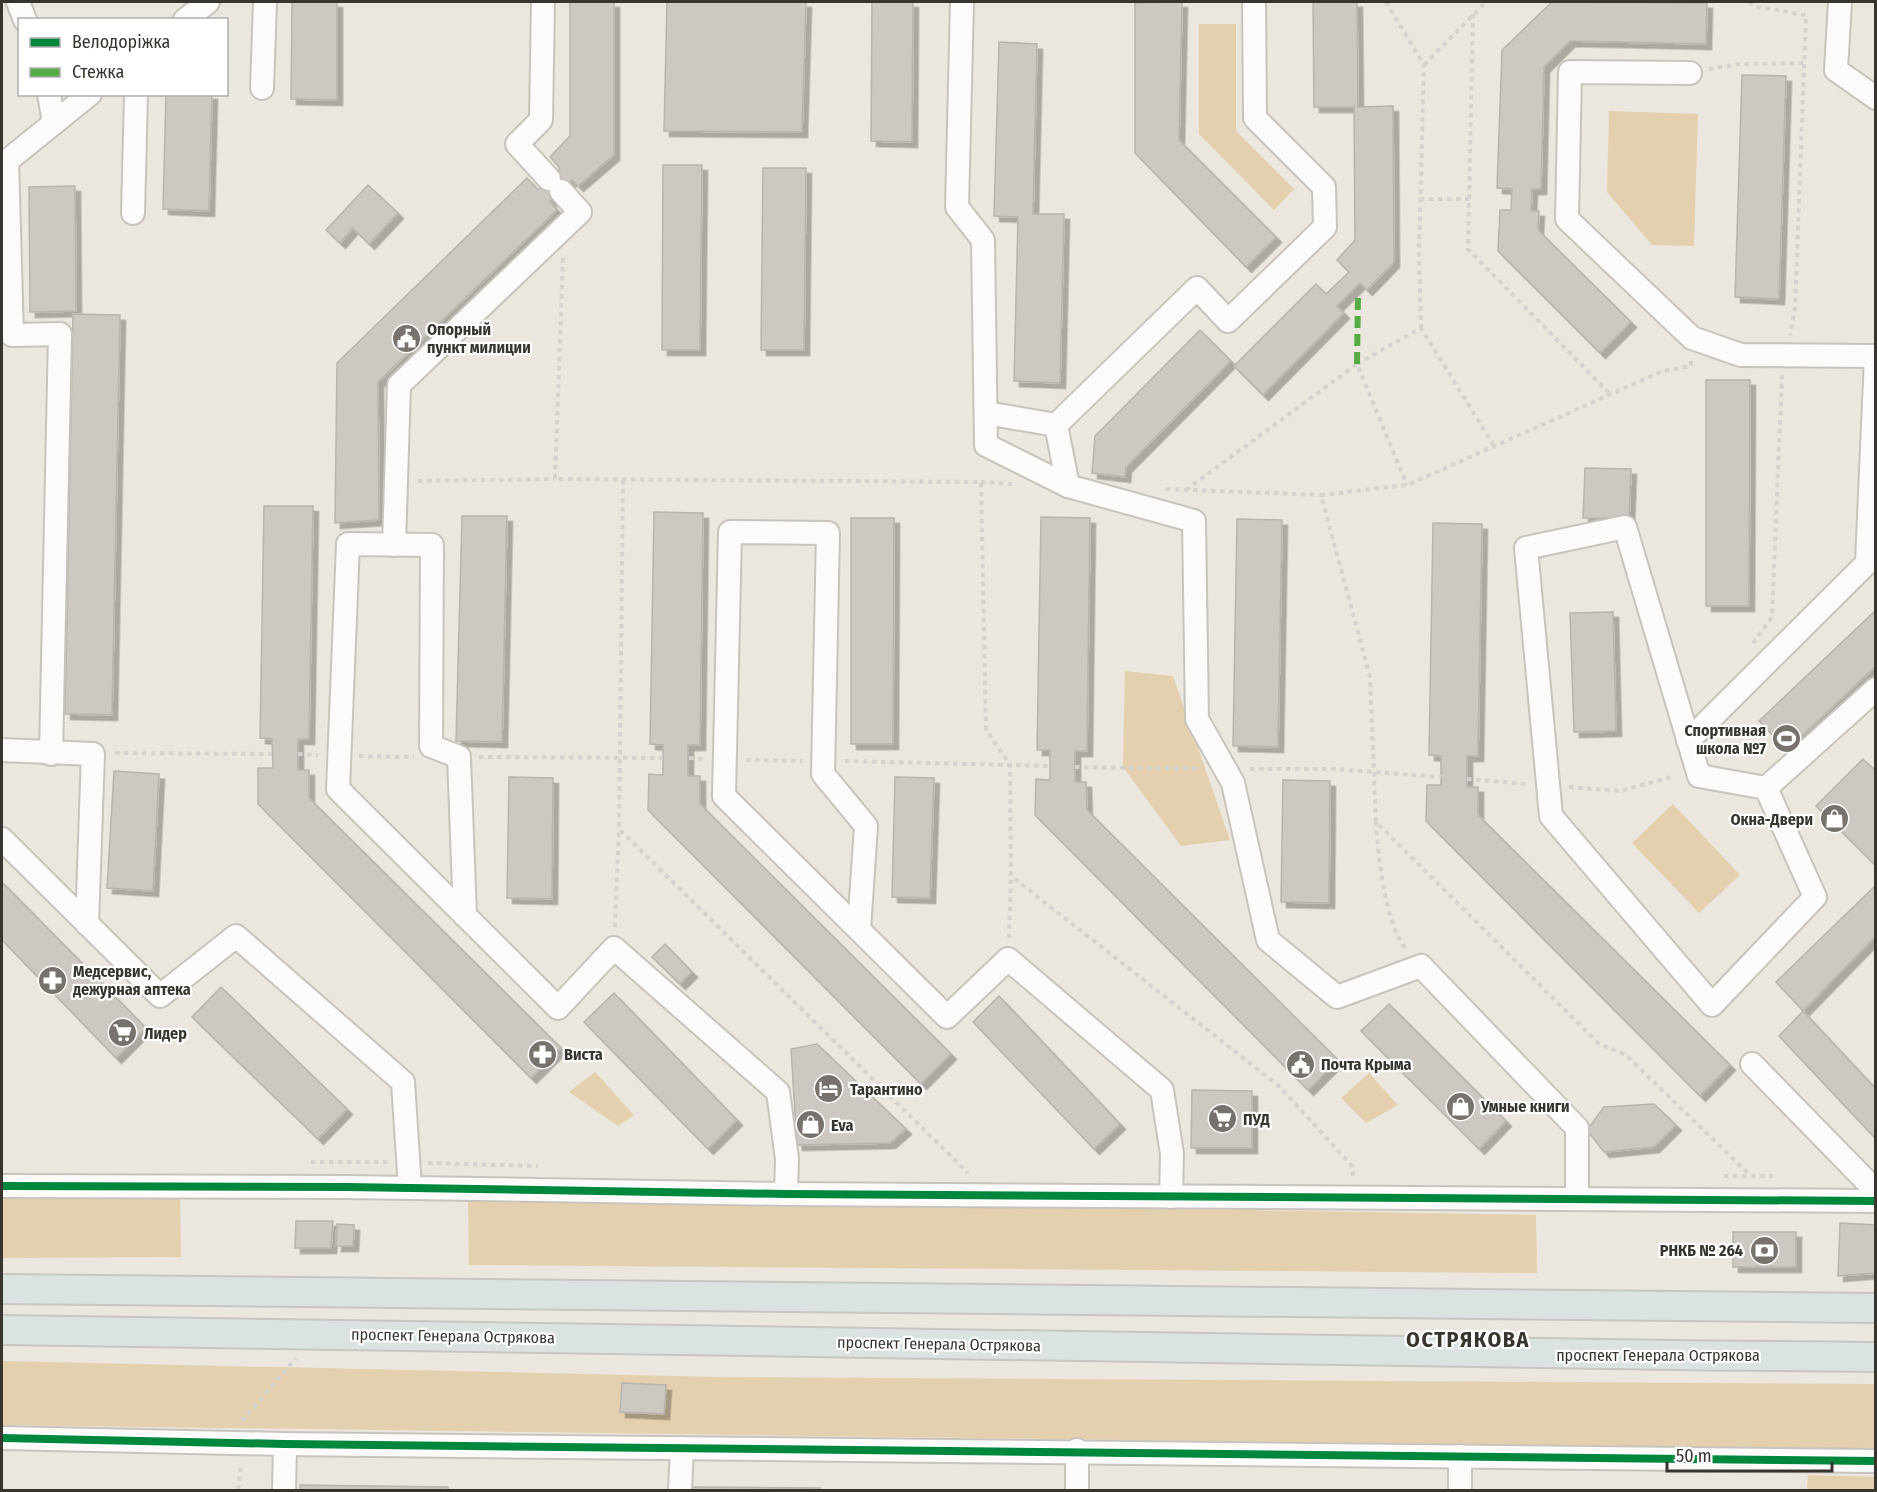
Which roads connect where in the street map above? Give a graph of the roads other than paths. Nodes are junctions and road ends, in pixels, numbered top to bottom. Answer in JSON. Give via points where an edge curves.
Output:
{"nodes":[{"id":1,"x":18,"y":2,"type":"edge"},
{"id":2,"x":208,"y":2,"type":"edge"},
{"id":3,"x":265,"y":2,"type":"edge"},
{"id":4,"x":543,"y":2,"type":"edge"},
{"id":5,"x":963,"y":2,"type":"edge"},
{"id":6,"x":1254,"y":2,"type":"edge"},
{"id":7,"x":1840,"y":2,"type":"edge"},
{"id":8,"x":24,"y":18,"type":"edge"},
{"id":9,"x":188,"y":18,"type":"edge"},
{"id":10,"x":1690,"y":73,"type":"road end"},
{"id":11,"x":262,"y":88,"type":"dead end"},
{"id":12,"x":49,"y":96,"type":"edge"},
{"id":13,"x":88,"y":96,"type":"edge"},
{"id":14,"x":136,"y":96,"type":"edge"},
{"id":15,"x":1875,"y":98,"type":"edge"},
{"id":16,"x":54,"y":123,"type":"junction"},
{"id":17,"x":4,"y":163,"type":"edge"},
{"id":18,"x":133,"y":213,"type":"dead end"},
{"id":19,"x":1875,"y":357,"type":"edge"},
{"id":20,"x":986,"y":413,"type":"junction"},
{"id":21,"x":1056,"y":425,"type":"junction"},
{"id":22,"x":1068,"y":486,"type":"junction"},
{"id":23,"x":394,"y":545,"type":"junction"},
{"id":24,"x":1875,"y":689,"type":"edge"},
{"id":25,"x":1688,"y":741,"type":"junction"},
{"id":26,"x":2,"y":750,"type":"edge"},
{"id":27,"x":51,"y":754,"type":"junction"},
{"id":28,"x":1766,"y":788,"type":"junction"},
{"id":29,"x":2,"y":839,"type":"edge"},
{"id":30,"x":465,"y":916,"type":"junction"},
{"id":31,"x":87,"y":924,"type":"junction"},
{"id":32,"x":859,"y":929,"type":"junction"},
{"id":33,"x":1752,"y":1064,"type":"dead end"},
{"id":34,"x":2,"y":1186,"type":"edge"},
{"id":35,"x":410,"y":1188,"type":"junction"},
{"id":36,"x":1875,"y":1191,"type":"edge"},
{"id":37,"x":786,"y":1194,"type":"junction"},
{"id":38,"x":1171,"y":1197,"type":"junction"},
{"id":39,"x":1577,"y":1198,"type":"junction"},
{"id":40,"x":1875,"y":1201,"type":"edge"},
{"id":41,"x":2,"y":1290,"type":"edge"},
{"id":42,"x":1875,"y":1308,"type":"edge"},
{"id":43,"x":2,"y":1330,"type":"edge"},
{"id":44,"x":1875,"y":1357,"type":"edge"},
{"id":45,"x":2,"y":1438,"type":"edge"},
{"id":46,"x":285,"y":1444,"type":"junction"},
{"id":47,"x":682,"y":1448,"type":"junction"},
{"id":48,"x":1077,"y":1450,"type":"junction"},
{"id":49,"x":1460,"y":1456,"type":"junction"},
{"id":50,"x":1875,"y":1461,"type":"edge"},
{"id":51,"x":284,"y":1491,"type":"edge"},
{"id":52,"x":680,"y":1491,"type":"edge"},
{"id":53,"x":1077,"y":1491,"type":"edge"},
{"id":54,"x":1460,"y":1491,"type":"edge"}],
"edges":[{"from":1,"to":8,"type":"street"},
{"from":2,"to":9,"type":"street"},
{"from":3,"to":11,"type":"street"},
{"from":4,"to":23,"type":"street","via":[[541,120],[517,144],[580,212],[399,384]]},
{"from":5,"to":20,"type":"street","via":[[957,207],[983,240]]},
{"from":6,"to":21,"type":"street","via":[[1255,118],[1324,187],[1325,227],[1228,321],[1197,288]]},
{"from":7,"to":15,"type":"street","via":[[1836,70]]},
{"from":10,"to":19,"type":"street","via":[[1570,72],[1566,219],[1692,338],[1741,355]]},
{"from":12,"to":16,"type":"street"},
{"from":13,"to":16,"type":"street"},
{"from":14,"to":18,"type":"street"},
{"from":16,"to":17,"type":"street"},
{"from":17,"to":27,"type":"street","via":[[12,335],[60,334]]},
{"from":19,"to":25,"type":"street","via":[[1867,563]]},
{"from":20,"to":21,"type":"street"},
{"from":20,"to":22,"type":"street","via":[[986,445]]},
{"from":21,"to":22,"type":"street"},
{"from":22,"to":39,"type":"street","via":[[1194,521],[1197,719],[1233,783],[1268,940],[1337,997],[1421,966],[1577,1128]]},
{"from":23,"to":30,"type":"street","via":[[432,545],[431,746],[459,757]]},
{"from":23,"to":30,"type":"street","via":[[348,544],[338,789]]},
{"from":24,"to":28,"type":"street"},
{"from":25,"to":28,"type":"street","via":[[1699,776]]},
{"from":25,"to":28,"type":"street","via":[[1625,526],[1526,548],[1551,816],[1712,1005],[1815,897]]},
{"from":26,"to":27,"type":"street"},
{"from":27,"to":31,"type":"street","via":[[93,754]]},
{"from":29,"to":31,"type":"street"},
{"from":30,"to":37,"type":"street","via":[[558,1008],[614,948],[778,1092],[787,1159]]},
{"from":31,"to":35,"type":"street","via":[[160,996],[236,936],[403,1082]]},
{"from":32,"to":32,"type":"street","via":[[724,796],[730,532],[828,533],[823,774],[866,826]]},
{"from":32,"to":38,"type":"street","via":[[947,1017],[1008,959],[1162,1090],[1172,1154]]},
{"from":33,"to":36,"type":"street"},
{"from":34,"to":35,"type":"street"},
{"from":35,"to":37,"type":"street"},
{"from":37,"to":38,"type":"street"},
{"from":38,"to":39,"type":"street"},
{"from":39,"to":40,"type":"street"},
{"from":41,"to":42,"type":"main road"},
{"from":43,"to":44,"type":"main road","name":"проспект Генерала Острякова"},
{"from":45,"to":46,"type":"street"},
{"from":46,"to":47,"type":"street"},
{"from":46,"to":51,"type":"street"},
{"from":47,"to":48,"type":"street"},
{"from":47,"to":52,"type":"street"},
{"from":48,"to":49,"type":"street"},
{"from":48,"to":53,"type":"street"},
{"from":49,"to":50,"type":"street"},
{"from":49,"to":54,"type":"street"}]}
